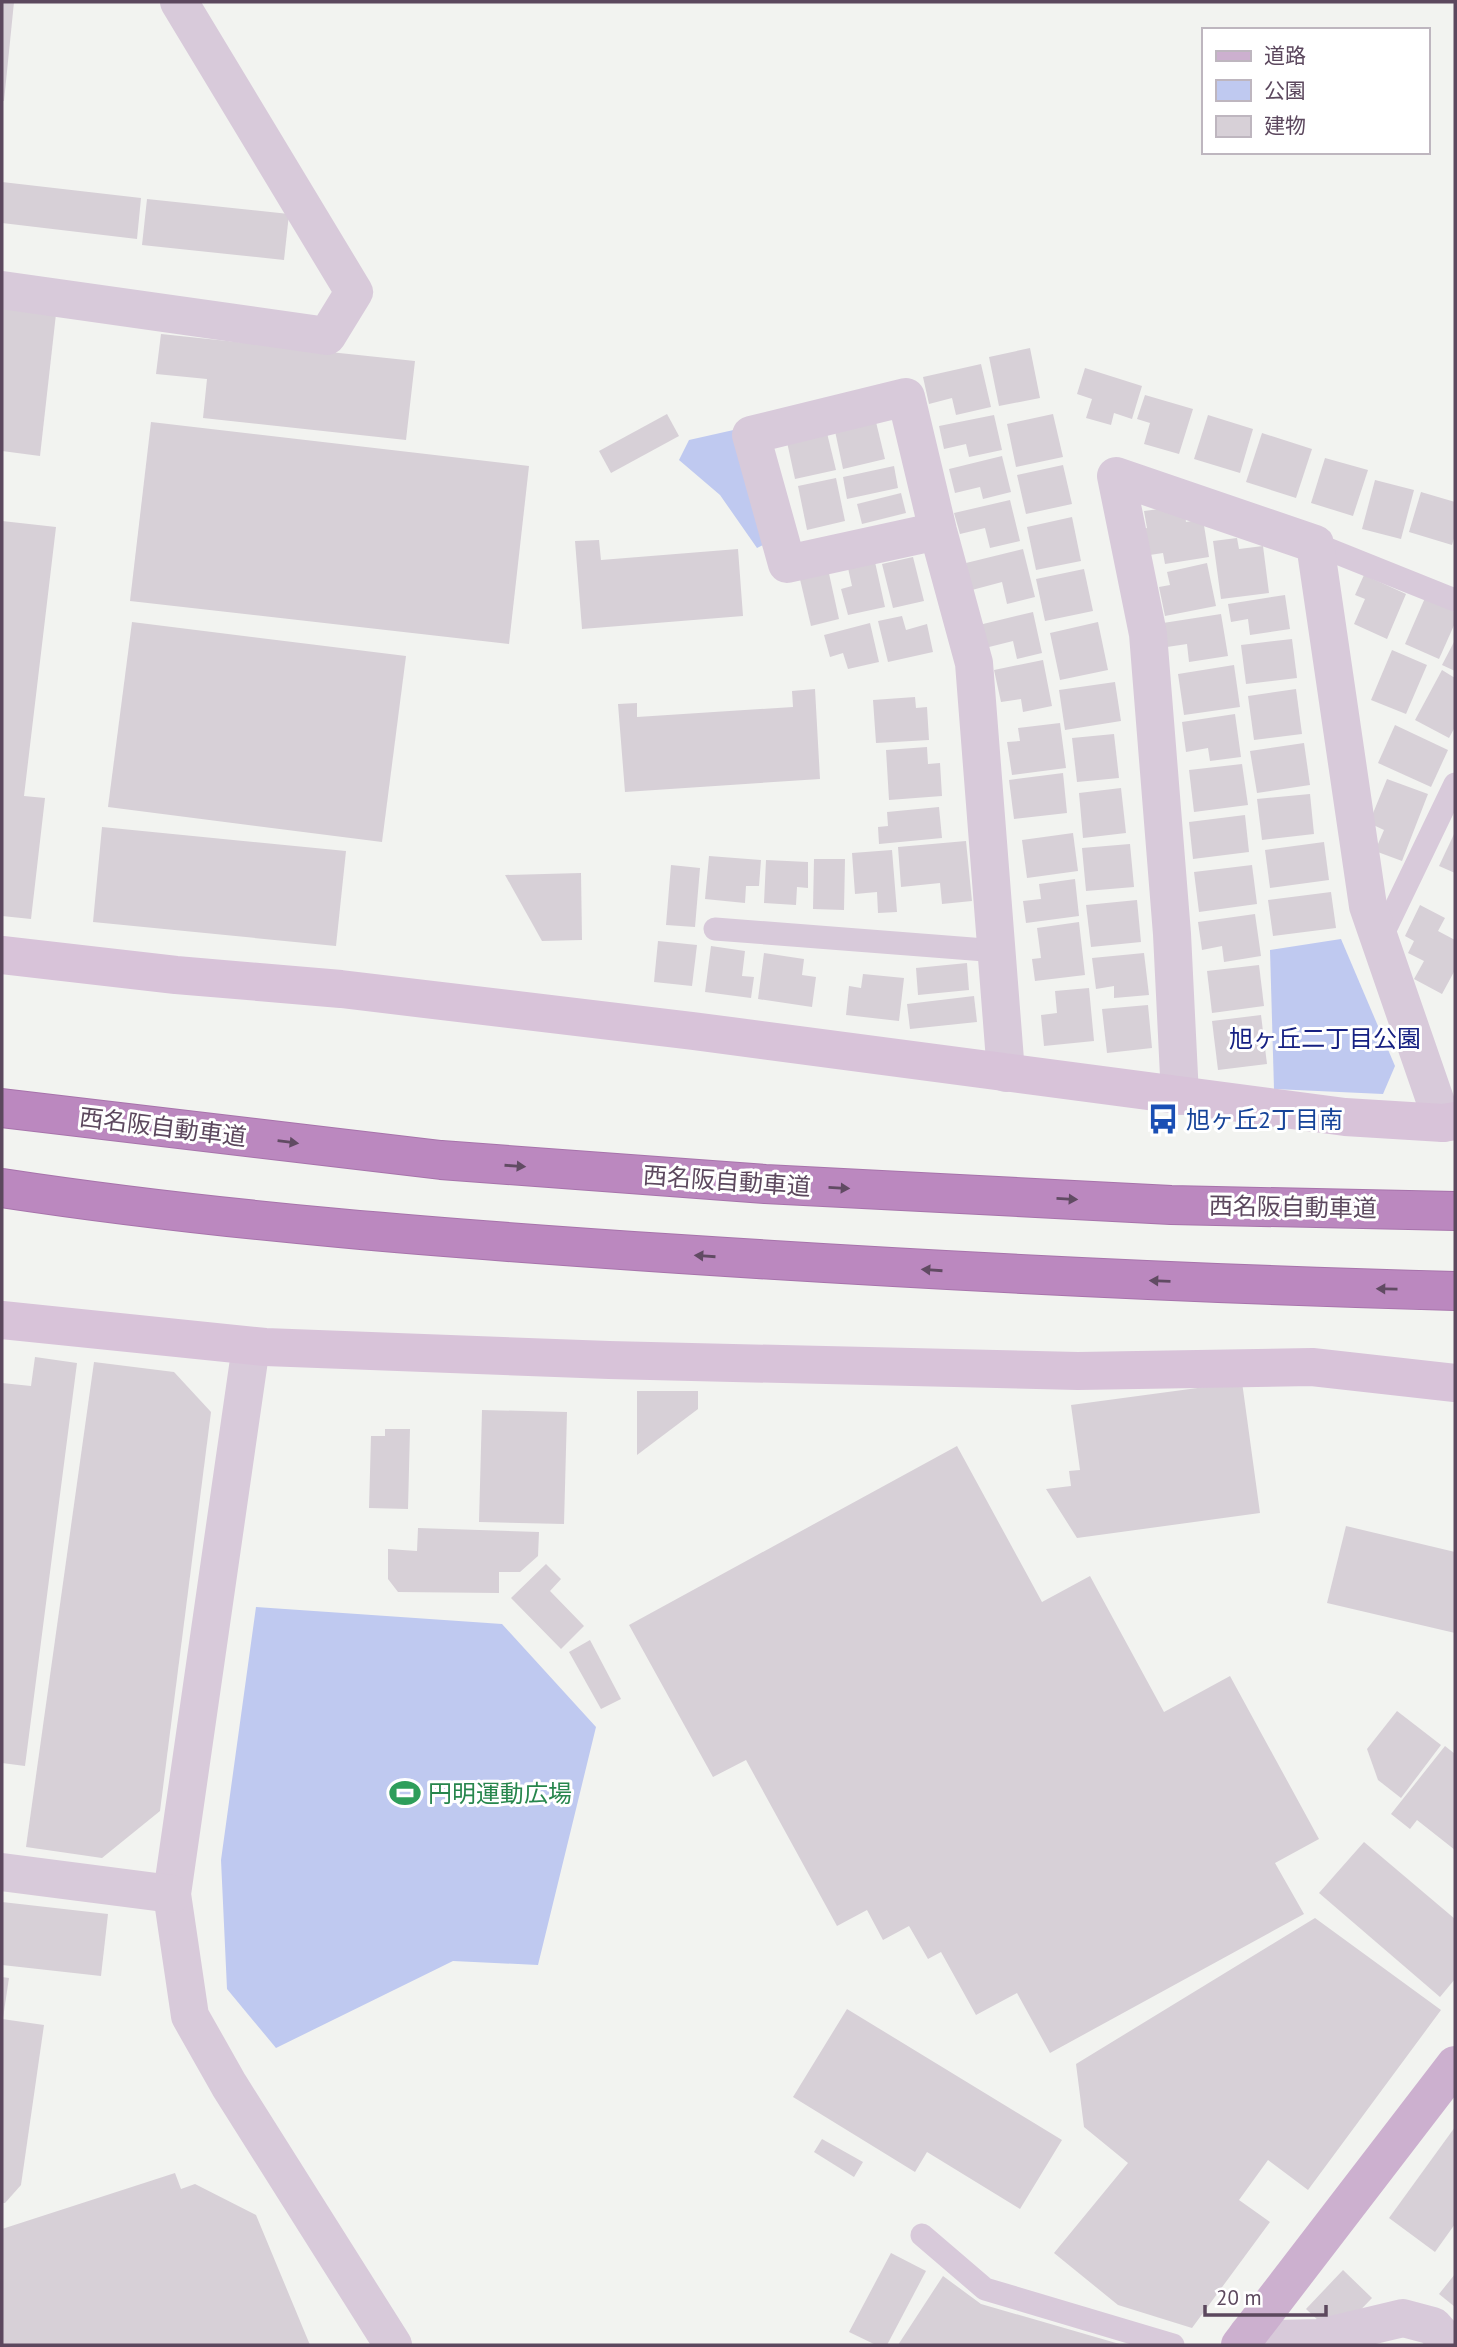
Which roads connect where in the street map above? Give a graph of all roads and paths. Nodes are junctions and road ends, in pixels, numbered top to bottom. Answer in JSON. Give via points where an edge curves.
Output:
{"nodes":[{"id":1,"x":179,"y":2,"type":"edge"},
{"id":2,"x":2,"y":290,"type":"edge"},
{"id":3,"x":938,"y":531,"type":"junction"},
{"id":4,"x":1315,"y":544,"type":"junction"},
{"id":5,"x":1455,"y":600,"type":"edge"},
{"id":6,"x":1455,"y":784,"type":"edge"},
{"id":7,"x":715,"y":929,"type":"dead end"},
{"id":8,"x":1380,"y":940,"type":"junction"},
{"id":9,"x":998,"y":951,"type":"junction"},
{"id":10,"x":2,"y":955,"type":"edge"},
{"id":11,"x":1006,"y":1073,"type":"junction"},
{"id":12,"x":1180,"y":1096,"type":"junction"},
{"id":13,"x":2,"y":1108,"type":"edge"},
{"id":14,"x":1449,"y":1122,"type":"edge"},
{"id":15,"x":2,"y":1188,"type":"edge"},
{"id":16,"x":1455,"y":1211,"type":"edge"},
{"id":17,"x":1455,"y":1291,"type":"edge"},
{"id":18,"x":2,"y":1320,"type":"edge"},
{"id":19,"x":251,"y":1346,"type":"junction"},
{"id":20,"x":1455,"y":1383,"type":"edge"},
{"id":21,"x":2,"y":1872,"type":"edge"},
{"id":22,"x":172,"y":1894,"type":"junction"},
{"id":23,"x":1455,"y":2065,"type":"edge"},
{"id":24,"x":922,"y":2235,"type":"dead end"},
{"id":25,"x":1244,"y":2339,"type":"edge"},
{"id":26,"x":393,"y":2345,"type":"edge"},
{"id":27,"x":1173,"y":2345,"type":"edge"},
{"id":28,"x":1450,"y":2345,"type":"edge"}],
"edges":[{"from":1,"to":2,"type":"street","via":[[354,292],[327,336]]},
{"from":3,"to":3,"type":"street","via":[[905,397],[751,435],[787,564]]},
{"from":3,"to":9,"type":"street","via":[[974,663]]},
{"from":4,"to":5,"type":"lane"},
{"from":4,"to":8,"type":"street","via":[[1368,906]]},
{"from":4,"to":12,"type":"street","via":[[1116,476],[1148,634]]},
{"from":6,"to":8,"type":"lane"},
{"from":7,"to":9,"type":"lane"},
{"from":8,"to":14,"type":"street"},
{"from":9,"to":11,"type":"street"},
{"from":10,"to":11,"type":"street","via":[[368,992]]},
{"from":11,"to":12,"type":"street"},
{"from":12,"to":14,"type":"street","via":[[1345,1117]]},
{"from":13,"to":16,"type":"highway","name":"西名阪自動車道","one_way":true,"via":[[441,1160],[752,1184],[1171,1205]]},
{"from":17,"to":15,"type":"highway","one_way":true,"via":[[1039,1277],[470,1240],[107,1204]]},
{"from":18,"to":19,"type":"street"},
{"from":19,"to":20,"type":"street","via":[[1078,1371],[1312,1367]]},
{"from":19,"to":22,"type":"street"},
{"from":21,"to":22,"type":"street"},
{"from":22,"to":26,"type":"street","via":[[190,2016]]},
{"from":23,"to":25,"type":"main road"},
{"from":24,"to":27,"type":"lane","via":[[985,2289]]},
{"from":25,"to":28,"type":"street","via":[[1319,2337],[1403,2318],[1433,2326]]}]}
